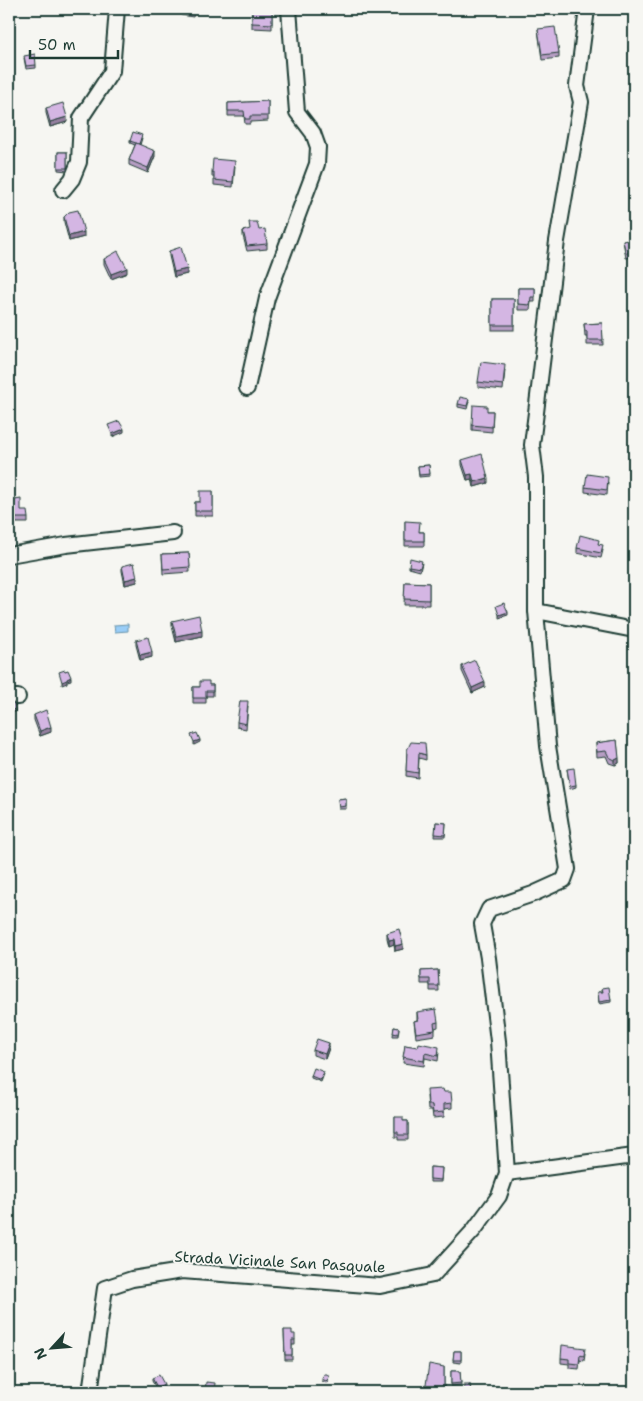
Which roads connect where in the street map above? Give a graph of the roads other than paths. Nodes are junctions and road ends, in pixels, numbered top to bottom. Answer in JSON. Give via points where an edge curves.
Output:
{"nodes":[{"id":1,"x":117,"y":9,"type":"edge"},
{"id":2,"x":289,"y":9,"type":"edge"},
{"id":3,"x":587,"y":9,"type":"edge"},
{"id":4,"x":63,"y":190,"type":"dead end"},
{"id":5,"x":247,"y":388,"type":"dead end"},
{"id":6,"x":173,"y":533,"type":"dead end"},
{"id":7,"x":9,"y":555,"type":"edge"},
{"id":8,"x":536,"y":611,"type":"junction"},
{"id":9,"x":634,"y":630,"type":"edge"},
{"id":10,"x":634,"y":1156,"type":"edge"},
{"id":11,"x":507,"y":1173,"type":"junction"},
{"id":12,"x":90,"y":1392,"type":"edge"}],
"edges":[{"from":1,"to":4,"type":"street","via":[[112,71],[81,118],[79,162]]},
{"from":2,"to":5,"type":"street","via":[[297,112],[313,133],[318,147],[317,164],[268,298]]},
{"from":3,"to":8,"type":"street","via":[[577,86],[581,102],[557,241],[532,445],[536,477]]},
{"from":6,"to":7,"type":"street"},
{"from":8,"to":9,"type":"street"},
{"from":8,"to":11,"type":"street","via":[[548,746],[568,870],[564,880],[488,910],[482,924],[498,1041]]},
{"from":10,"to":11,"type":"street"},
{"from":11,"to":12,"type":"street","name":"Strada Vicinale San Pasquale","via":[[499,1196],[433,1275],[380,1286],[182,1271],[132,1278],[105,1288]]}]}
